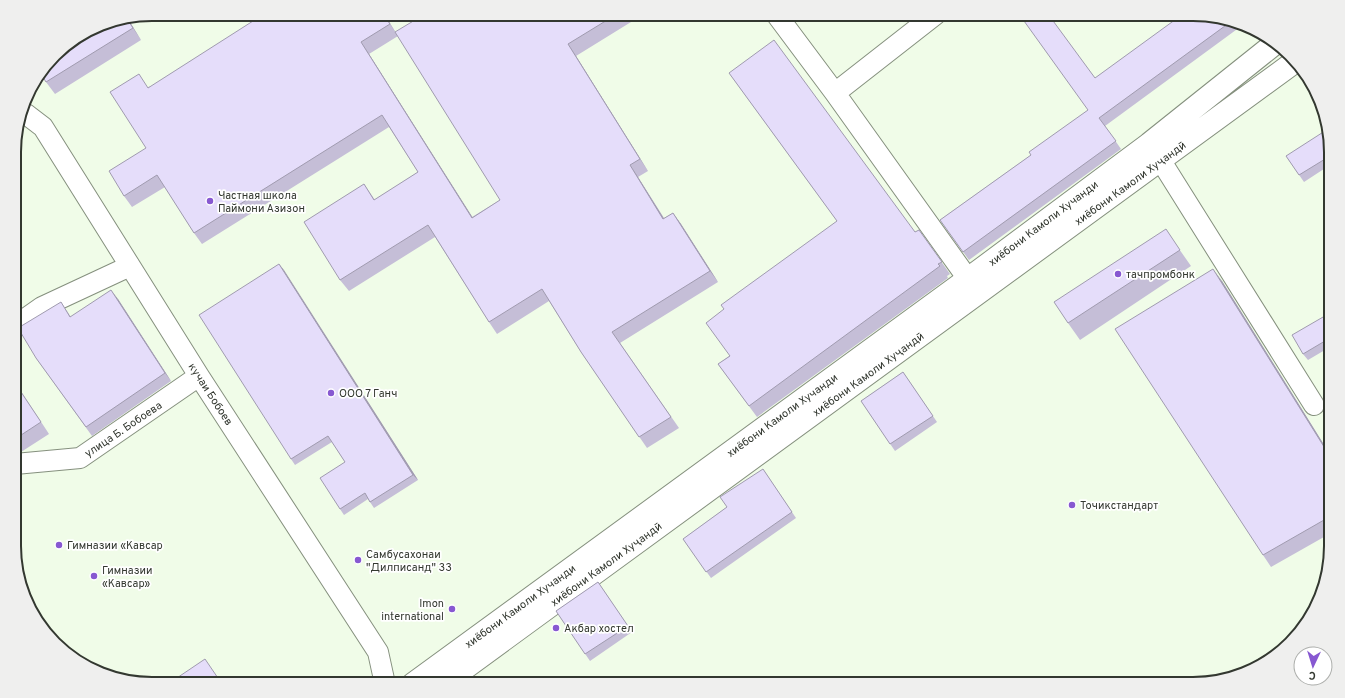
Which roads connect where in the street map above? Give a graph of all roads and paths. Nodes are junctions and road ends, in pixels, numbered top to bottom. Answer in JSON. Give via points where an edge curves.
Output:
{"nodes":[{"id":1,"x":781,"y":21,"type":"edge"},
{"id":2,"x":927,"y":21,"type":"edge"},
{"id":3,"x":1271,"y":47,"type":"edge"},
{"id":4,"x":1290,"y":65,"type":"edge"},
{"id":5,"x":835,"y":93,"type":"junction"},
{"id":6,"x":26,"y":114,"type":"edge"},
{"id":7,"x":1155,"y":153,"type":"junction"},
{"id":8,"x":130,"y":266,"type":"junction"},
{"id":9,"x":968,"y":279,"type":"junction"},
{"id":10,"x":21,"y":322,"type":"edge"},
{"id":11,"x":199,"y":376,"type":"junction"},
{"id":12,"x":1314,"y":405,"type":"dead end"},
{"id":13,"x":21,"y":463,"type":"edge"},
{"id":14,"x":383,"y":677,"type":"edge"},
{"id":15,"x":423,"y":677,"type":"edge"},
{"id":16,"x":452,"y":677,"type":"edge"}],
"edges":[{"from":1,"to":5,"type":"street"},
{"from":2,"to":5,"type":"street"},
{"from":3,"to":7,"type":"main road"},
{"from":4,"to":7,"type":"main road","name":"хиёбони Камоли Хуҷандӣ"},
{"from":5,"to":9,"type":"street"},
{"from":6,"to":8,"type":"street","name":"кучаи Бобоев","via":[[43,127]]},
{"from":7,"to":9,"type":"main road","name":"хиёбони Камоли Хучанди"},
{"from":7,"to":12,"type":"street"},
{"from":7,"to":16,"type":"main road","name":"хиёбони Камоли Хуҷандӣ"},
{"from":8,"to":10,"type":"street","via":[[42,308]]},
{"from":8,"to":11,"type":"street","name":"кучаи Бобоев"},
{"from":9,"to":15,"type":"main road","name":"хиёбони Камоли Хучанди"},
{"from":11,"to":13,"type":"street","name":"улица Б. Бобоева","via":[[80,458]]},
{"from":11,"to":14,"type":"street","name":"кучаи Бобоев","via":[[378,652]]}]}
